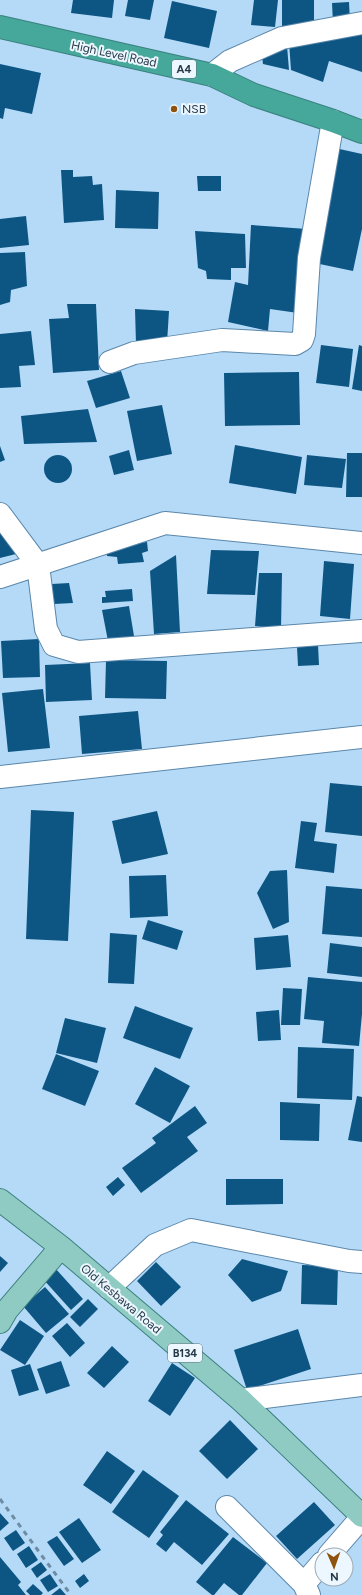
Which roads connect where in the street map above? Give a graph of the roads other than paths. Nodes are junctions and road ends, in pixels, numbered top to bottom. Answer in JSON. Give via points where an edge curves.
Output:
{"nodes":[{"id":1,"x":362,"y":23,"type":"edge"},
{"id":2,"x":0,"y":27,"type":"edge"},
{"id":3,"x":212,"y":75,"type":"junction"},
{"id":4,"x":333,"y":121,"type":"junction"},
{"id":5,"x":362,"y":132,"type":"edge"},
{"id":6,"x":110,"y":362,"type":"dead end"},
{"id":7,"x":0,"y":514,"type":"edge"},
{"id":8,"x":362,"y":543,"type":"edge"},
{"id":9,"x":38,"y":565,"type":"junction"},
{"id":10,"x":0,"y":577,"type":"edge"},
{"id":11,"x":362,"y":631,"type":"edge"},
{"id":12,"x":362,"y":737,"type":"edge"},
{"id":13,"x":0,"y":777,"type":"edge"},
{"id":14,"x":0,"y":1200,"type":"edge"},
{"id":15,"x":61,"y":1247,"type":"junction"},
{"id":16,"x":362,"y":1262,"type":"edge"},
{"id":17,"x":109,"y":1288,"type":"junction"},
{"id":18,"x":0,"y":1322,"type":"edge"},
{"id":19,"x":362,"y":1385,"type":"edge"},
{"id":20,"x":241,"y":1400,"type":"junction"},
{"id":21,"x":227,"y":1507,"type":"dead end"},
{"id":22,"x":362,"y":1517,"type":"edge"},
{"id":23,"x":336,"y":1547,"type":"edge"},
{"id":24,"x":314,"y":1576,"type":"edge"},
{"id":25,"x":306,"y":1589,"type":"edge"}],
"edges":[{"from":1,"to":3,"type":"street","via":[[282,38],[230,61]]},
{"from":2,"to":3,"type":"highway","name":"High Level Road","number":"A4"},
{"from":3,"to":4,"type":"highway","name":"High Level Road","number":"A4","via":[[254,95]]},
{"from":4,"to":5,"type":"highway","name":"High Level Road","number":"A4"},
{"from":4,"to":6,"type":"street","via":[[309,258],[307,315],[302,340],[295,344],[222,340],[134,353]]},
{"from":7,"to":9,"type":"street"},
{"from":8,"to":9,"type":"street","via":[[165,523]]},
{"from":9,"to":10,"type":"street"},
{"from":9,"to":11,"type":"street","via":[[46,628],[54,645],[78,652]]},
{"from":12,"to":13,"type":"street"},
{"from":14,"to":15,"type":"main road","name":"Old Kesbawa Road","number":"B134"},
{"from":15,"to":17,"type":"main road","name":"Old Kesbawa Road","number":"B134"},
{"from":15,"to":18,"type":"main road","via":[[7,1310]]},
{"from":16,"to":17,"type":"street","via":[[192,1230],[155,1245]]},
{"from":17,"to":20,"type":"main road","name":"Old Kesbawa Road","number":"B134"},
{"from":19,"to":20,"type":"street"},
{"from":20,"to":22,"type":"main road","name":"Old Kesbawa Road","number":"B134"},
{"from":21,"to":25,"type":"street"},
{"from":22,"to":23,"type":"street"},
{"from":24,"to":25,"type":"street"}]}
